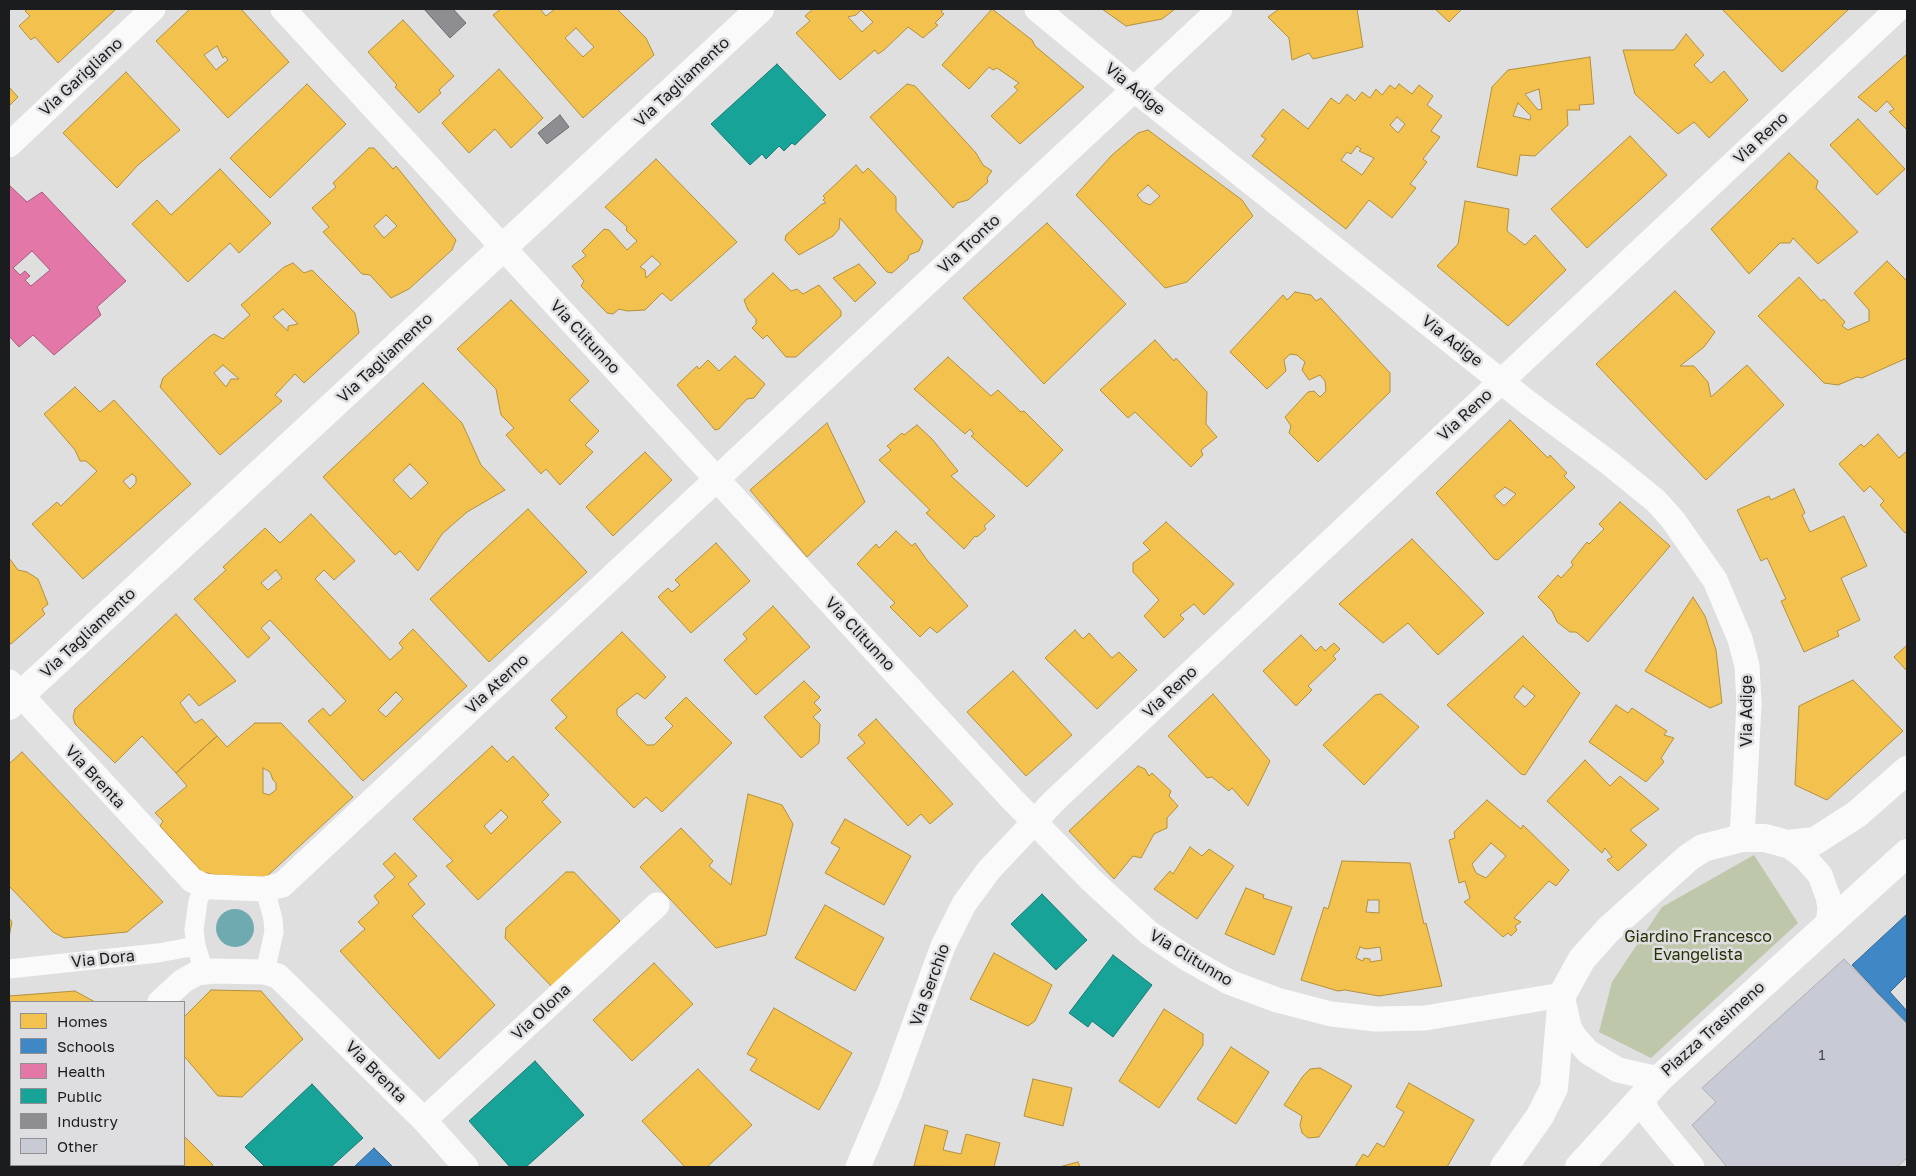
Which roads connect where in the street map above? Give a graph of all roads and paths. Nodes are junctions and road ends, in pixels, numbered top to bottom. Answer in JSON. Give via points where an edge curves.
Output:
{"nodes":[{"id":1,"x":153,"y":9,"type":"edge"},
{"id":2,"x":282,"y":9,"type":"edge"},
{"id":3,"x":760,"y":9,"type":"edge"},
{"id":4,"x":1037,"y":9,"type":"edge"},
{"id":5,"x":1220,"y":9,"type":"edge"},
{"id":6,"x":1898,"y":9,"type":"edge"},
{"id":7,"x":1135,"y":90,"type":"junction"},
{"id":8,"x":9,"y":144,"type":"edge"},
{"id":9,"x":503,"y":249,"type":"junction"},
{"id":10,"x":1502,"y":380,"type":"junction"},
{"id":11,"x":717,"y":478,"type":"junction"},
{"id":12,"x":13,"y":694,"type":"edge"},
{"id":13,"x":1907,"y":770,"type":"edge"},
{"id":14,"x":1034,"y":822,"type":"junction"},
{"id":15,"x":1742,"y":838,"type":"junction"},
{"id":16,"x":1787,"y":844,"type":"junction"},
{"id":17,"x":1907,"y":853,"type":"edge"},
{"id":18,"x":198,"y":883,"type":"junction"},
{"id":19,"x":270,"y":888,"type":"junction"},
{"id":20,"x":657,"y":905,"type":"dead end"},
{"id":21,"x":1828,"y":926,"type":"junction"},
{"id":22,"x":196,"y":946,"type":"junction"},
{"id":23,"x":9,"y":969,"type":"edge"},
{"id":24,"x":197,"y":973,"type":"junction"},
{"id":25,"x":274,"y":976,"type":"junction"},
{"id":26,"x":1562,"y":994,"type":"junction"},
{"id":27,"x":161,"y":1001,"type":"edge"},
{"id":28,"x":1659,"y":1079,"type":"junction"},
{"id":29,"x":1640,"y":1098,"type":"junction"},
{"id":30,"x":424,"y":1120,"type":"junction"},
{"id":31,"x":466,"y":1167,"type":"edge"},
{"id":32,"x":858,"y":1167,"type":"edge"},
{"id":33,"x":1504,"y":1167,"type":"edge"},
{"id":34,"x":1579,"y":1167,"type":"edge"},
{"id":35,"x":1692,"y":1167,"type":"edge"}],
"edges":[{"from":1,"to":8,"type":"street","name":"Via Garigliano"},
{"from":2,"to":9,"type":"street","name":"Via Clitunno"},
{"from":3,"to":9,"type":"street","name":"Via Tagliamento"},
{"from":4,"to":7,"type":"street","name":"Via Adige"},
{"from":5,"to":7,"type":"street","name":"Via Tronto"},
{"from":6,"to":10,"type":"street","name":"Via Reno"},
{"from":7,"to":10,"type":"street","name":"Via Adige"},
{"from":7,"to":11,"type":"street","name":"Via Tronto"},
{"from":9,"to":11,"type":"street","name":"Via Clitunno"},
{"from":9,"to":12,"type":"street","name":"Via Tagliamento"},
{"from":10,"to":14,"type":"street","name":"Via Reno"},
{"from":10,"to":15,"type":"street","name":"Via Adige","via":[[1656,501],[1689,541],[1715,580],[1740,639],[1749,682]]},
{"from":11,"to":14,"type":"street","name":"Via Clitunno"},
{"from":11,"to":19,"type":"street","name":"Via Aterno","via":[[296,873],[282,885]]},
{"from":12,"to":18,"type":"street","name":"Via Brenta"},
{"from":13,"to":16,"type":"street","via":[[1870,804],[1828,835],[1815,841]]},
{"from":14,"to":26,"type":"street","name":"Via Clitunno","via":[[1109,897],[1161,942],[1229,982],[1277,1000],[1331,1014],[1398,1020],[1447,1015]]},
{"from":14,"to":32,"type":"street","name":"Via Serchio","via":[[981,880],[951,928],[932,971],[890,1092]]},
{"from":15,"to":16,"type":"street","via":[[1765,838]]},
{"from":15,"to":26,"type":"street","via":[[1703,848],[1672,872],[1596,942]]},
{"from":16,"to":21,"type":"street","via":[[1806,858],[1822,880],[1830,908]]},
{"from":17,"to":21,"type":"street","name":"Piazza Trasimeno"},
{"from":18,"to":19,"type":"street"},
{"from":18,"to":22,"type":"street"},
{"from":19,"to":25,"type":"street"},
{"from":20,"to":30,"type":"street","name":"Via Olona"},
{"from":21,"to":28,"type":"street","name":"Piazza Trasimeno"},
{"from":22,"to":23,"type":"street","name":"Via Dora","via":[[168,952]]},
{"from":22,"to":24,"type":"street"},
{"from":24,"to":25,"type":"street"},
{"from":24,"to":27,"type":"street"},
{"from":25,"to":30,"type":"street","name":"Via Brenta"},
{"from":26,"to":28,"type":"street","name":"Piazza Trasimeno","via":[[1569,1027],[1588,1052],[1618,1070]]},
{"from":26,"to":33,"type":"street","via":[[1554,1088],[1540,1116]]},
{"from":28,"to":29,"type":"street"},
{"from":29,"to":34,"type":"street"},
{"from":29,"to":35,"type":"street","via":[[1650,1116]]},
{"from":30,"to":31,"type":"street","name":"Via Brenta"}]}
